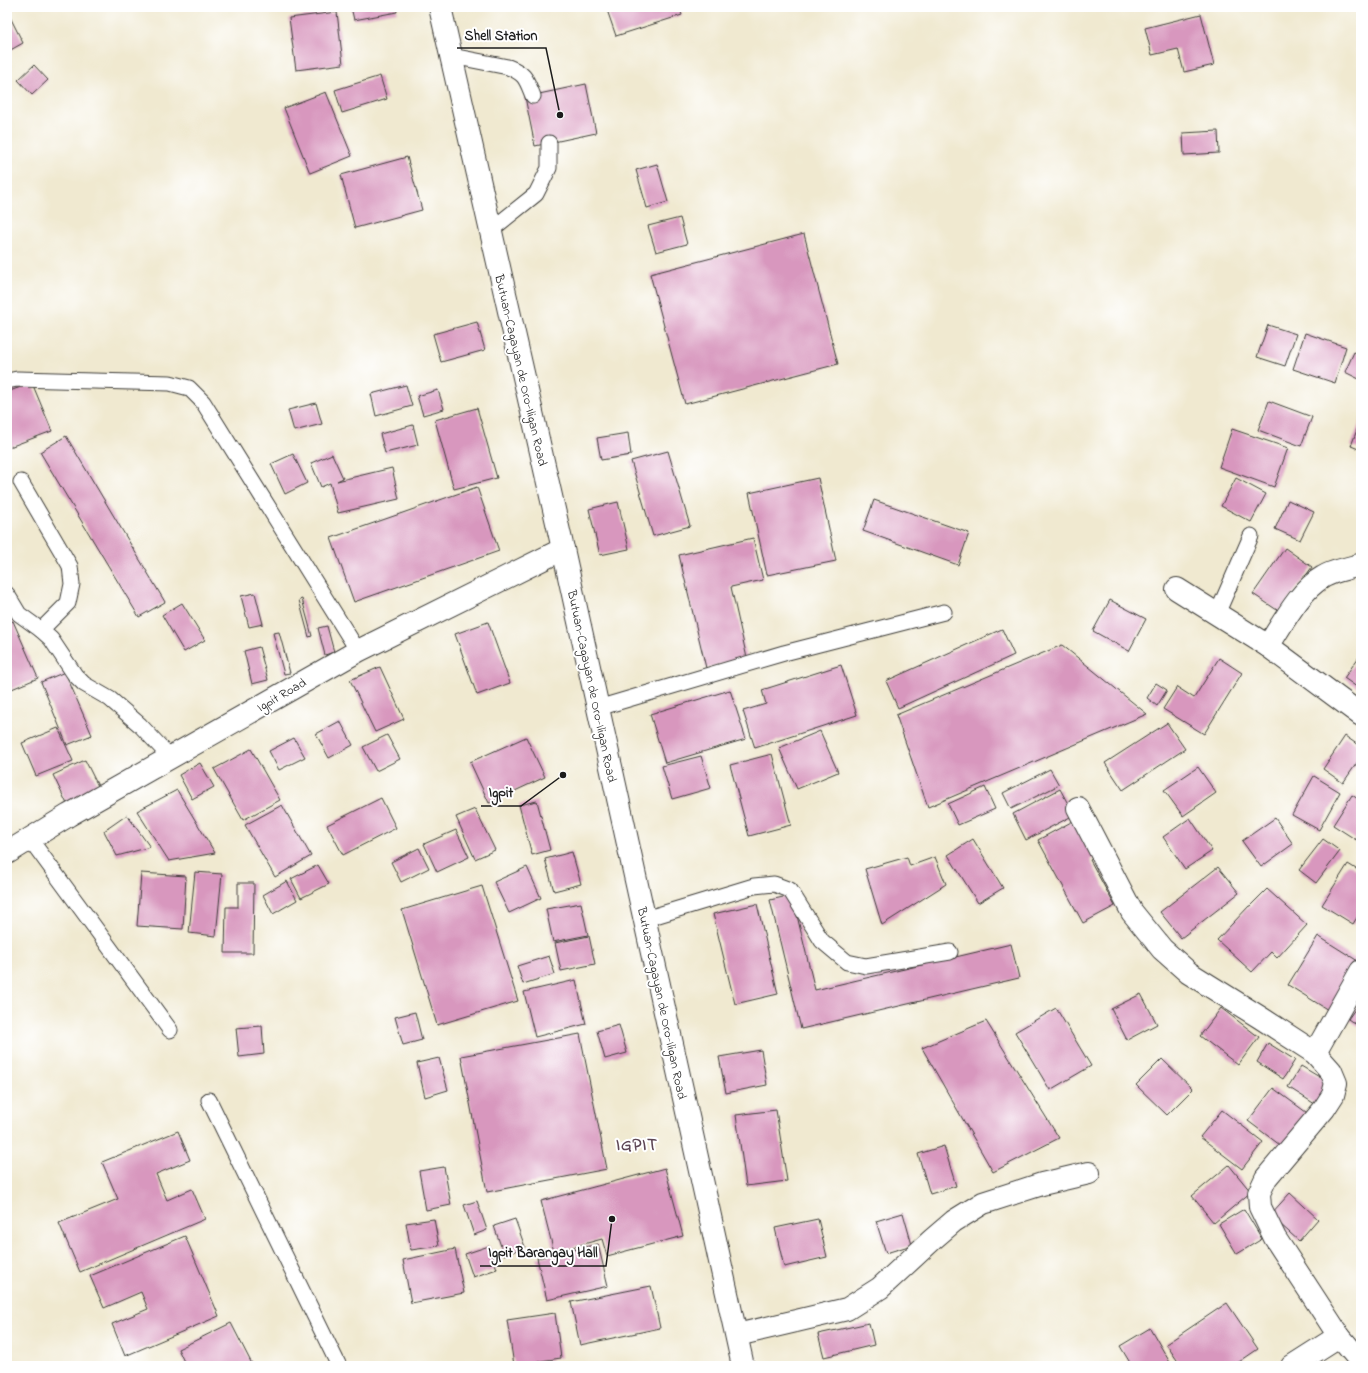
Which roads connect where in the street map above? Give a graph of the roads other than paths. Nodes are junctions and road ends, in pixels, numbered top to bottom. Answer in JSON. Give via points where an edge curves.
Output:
{"nodes":[{"id":1,"x":440,"y":7,"type":"edge"},
{"id":2,"x":452,"y":56,"type":"junction"},
{"id":3,"x":533,"y":96,"type":"dead end"},
{"id":4,"x":549,"y":143,"type":"dead end"},
{"id":5,"x":491,"y":230,"type":"junction"},
{"id":6,"x":7,"y":381,"type":"edge"},
{"id":7,"x":21,"y":482,"type":"dead end"},
{"id":8,"x":1251,"y":536,"type":"dead end"},
{"id":9,"x":563,"y":548,"type":"junction"},
{"id":10,"x":1358,"y":569,"type":"edge"},
{"id":11,"x":1177,"y":589,"type":"dead end"},
{"id":12,"x":7,"y":594,"type":"edge"},
{"id":13,"x":944,"y":612,"type":"dead end"},
{"id":14,"x":1217,"y":614,"type":"junction"},
{"id":15,"x":41,"y":630,"type":"junction"},
{"id":16,"x":1268,"y":646,"type":"junction"},
{"id":17,"x":358,"y":650,"type":"junction"},
{"id":18,"x":598,"y":708,"type":"junction"},
{"id":19,"x":1361,"y":715,"type":"edge"},
{"id":20,"x":171,"y":758,"type":"junction"},
{"id":21,"x":1078,"y":808,"type":"dead end"},
{"id":22,"x":30,"y":839,"type":"junction"},
{"id":23,"x":8,"y":851,"type":"edge"},
{"id":24,"x":645,"y":920,"type":"junction"},
{"id":25,"x":950,"y":952,"type":"dead end"},
{"id":26,"x":1361,"y":972,"type":"edge"},
{"id":27,"x":170,"y":1030,"type":"dead end"},
{"id":28,"x":1315,"y":1054,"type":"junction"},
{"id":29,"x":209,"y":1100,"type":"dead end"},
{"id":30,"x":1089,"y":1173,"type":"dead end"},
{"id":31,"x":737,"y":1335,"type":"junction"},
{"id":32,"x":1339,"y":1336,"type":"junction"},
{"id":33,"x":1361,"y":1362,"type":"edge"},
{"id":34,"x":339,"y":1366,"type":"edge"},
{"id":35,"x":743,"y":1366,"type":"edge"},
{"id":36,"x":1292,"y":1366,"type":"edge"}],
"edges":[{"from":1,"to":2,"type":"main road","name":"Butuan-Cagayan de Oro-Iligan Road"},
{"from":2,"to":3,"type":"lane","via":[[516,70],[526,78]]},
{"from":2,"to":5,"type":"main road","name":"Butuan-Cagayan de Oro-Iligan Road"},
{"from":4,"to":5,"type":"lane","via":[[549,168],[536,194]]},
{"from":5,"to":9,"type":"main road","name":"Butuan-Cagayan de Oro-Iligan Road"},
{"from":6,"to":17,"type":"lane","via":[[17,379],[170,383],[189,388],[203,402]]},
{"from":7,"to":15,"type":"lane","via":[[70,566],[72,584],[68,603]]},
{"from":8,"to":14,"type":"lane"},
{"from":9,"to":17,"type":"main road","name":"Igpit Road"},
{"from":9,"to":18,"type":"main road","name":"Butuan-Cagayan de Oro-Iligan Road"},
{"from":10,"to":16,"type":"main road","via":[[1324,576],[1315,583],[1302,595]]},
{"from":11,"to":14,"type":"main road"},
{"from":12,"to":15,"type":"lane","via":[[19,614]]},
{"from":13,"to":18,"type":"lane","via":[[784,653]]},
{"from":14,"to":16,"type":"main road"},
{"from":15,"to":20,"type":"lane","via":[[51,639],[84,684],[110,699],[140,725]]},
{"from":16,"to":19,"type":"main road"},
{"from":17,"to":20,"type":"main road","name":"Igpit Road"},
{"from":18,"to":24,"type":"main road","name":"Butuan-Cagayan de Oro-Iligan Road"},
{"from":20,"to":22,"type":"main road","name":"Igpit Road"},
{"from":21,"to":28,"type":"main road","via":[[1132,912],[1162,949],[1189,973]]},
{"from":22,"to":23,"type":"main road","name":"Igpit Road"},
{"from":22,"to":27,"type":"lane"},
{"from":24,"to":25,"type":"lane","via":[[754,886],[774,884],[790,890],[822,941],[847,962],[866,966]]},
{"from":24,"to":31,"type":"main road","name":"Butuan-Cagayan de Oro-Iligan Road"},
{"from":26,"to":28,"type":"main road"},
{"from":28,"to":32,"type":"main road","via":[[1331,1071],[1336,1082],[1333,1095],[1266,1178],[1259,1193],[1260,1207],[1275,1238]]},
{"from":29,"to":34,"type":"lane"},
{"from":30,"to":31,"type":"main road","via":[[1042,1184],[983,1203],[954,1221],[880,1288],[847,1309]]},
{"from":31,"to":35,"type":"main road","name":"Butuan-Cagayan de Oro-Iligan Road"},
{"from":32,"to":33,"type":"main road"},
{"from":32,"to":36,"type":"main road"}]}
